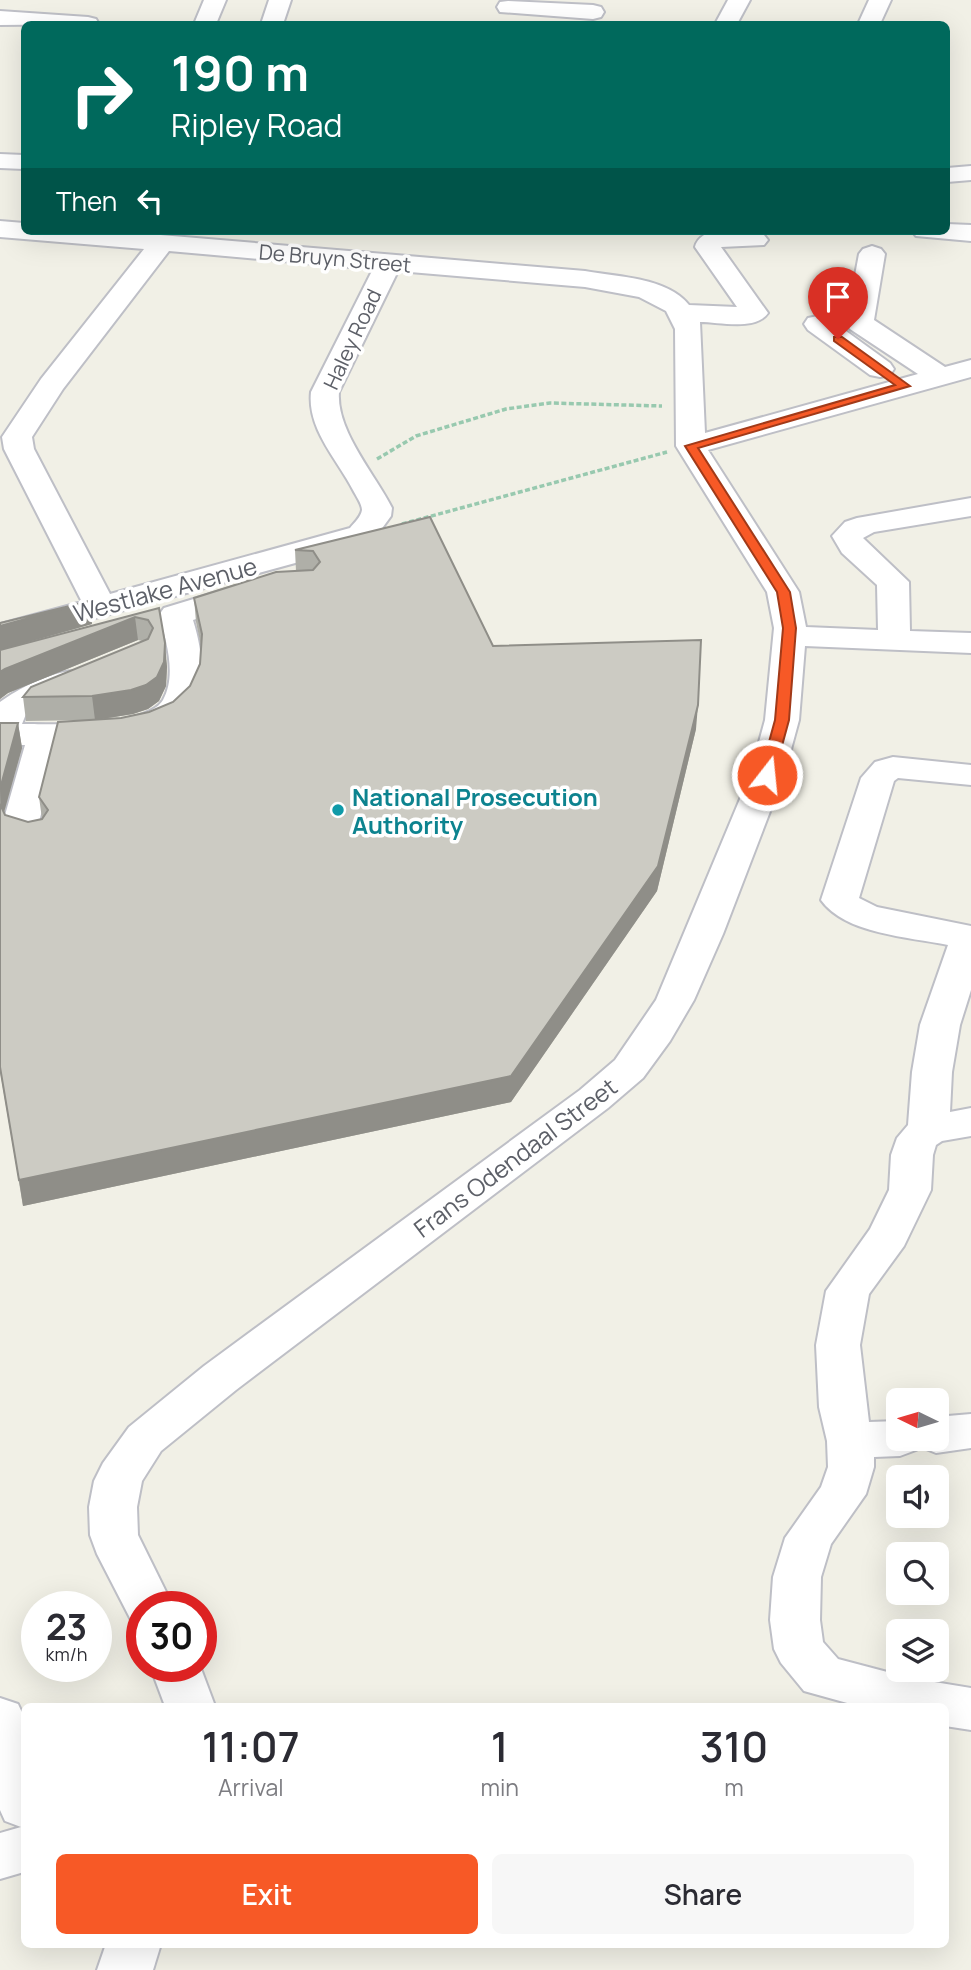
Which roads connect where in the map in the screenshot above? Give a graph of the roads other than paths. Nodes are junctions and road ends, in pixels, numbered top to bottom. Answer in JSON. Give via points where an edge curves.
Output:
{"nodes":[{"id":1,"x":215,"y":0,"type":"edge"},
{"id":2,"x":280,"y":0,"type":"edge"},
{"id":3,"x":739,"y":0,"type":"edge"},
{"id":4,"x":880,"y":0,"type":"edge"},
{"id":5,"x":508,"y":10,"type":"edge"},
{"id":6,"x":593,"y":12,"type":"edge"},
{"id":7,"x":0,"y":18,"type":"edge"},
{"id":8,"x":44,"y":21,"type":"edge"},
{"id":9,"x":206,"y":21,"type":"edge"},
{"id":10,"x":273,"y":21,"type":"edge"},
{"id":11,"x":728,"y":21,"type":"edge"},
{"id":12,"x":870,"y":21,"type":"edge"},
{"id":13,"x":0,"y":161,"type":"edge"},
{"id":14,"x":21,"y":162,"type":"edge"},
{"id":15,"x":971,"y":173,"type":"edge"},
{"id":16,"x":950,"y":175,"type":"edge"},
{"id":17,"x":971,"y":210,"type":"edge"},
{"id":18,"x":950,"y":220,"type":"edge"},
{"id":19,"x":950,"y":228,"type":"edge"},
{"id":20,"x":0,"y":229,"type":"edge"},
{"id":21,"x":21,"y":231,"type":"edge"},
{"id":22,"x":64,"y":235,"type":"edge"},
{"id":23,"x":971,"y":235,"type":"edge"},
{"id":24,"x":755,"y":240,"type":"dead end"},
{"id":25,"x":161,"y":244,"type":"junction"},
{"id":26,"x":872,"y":254,"type":"dead end"},
{"id":27,"x":389,"y":262,"type":"junction"},
{"id":28,"x":682,"y":313,"type":"junction"},
{"id":29,"x":818,"y":324,"type":"dead end"},
{"id":30,"x":879,"y":368,"type":"junction"},
{"id":31,"x":971,"y":368,"type":"edge"},
{"id":32,"x":940,"y":376,"type":"junction"},
{"id":33,"x":904,"y":386,"type":"junction"},
{"id":34,"x":779,"y":394,"type":"dead end"},
{"id":35,"x":691,"y":446,"type":"junction"},
{"id":36,"x":971,"y":507,"type":"edge"},
{"id":37,"x":331,"y":543,"type":"joint"},
{"id":38,"x":296,"y":584,"type":"edge"},
{"id":39,"x":100,"y":605,"type":"junction"},
{"id":40,"x":175,"y":615,"type":"junction"},
{"id":41,"x":0,"y":634,"type":"edge"},
{"id":42,"x":789,"y":636,"type":"junction"},
{"id":43,"x":894,"y":642,"type":"junction"},
{"id":44,"x":971,"y":643,"type":"edge"},
{"id":45,"x":0,"y":663,"type":"edge"},
{"id":46,"x":106,"y":665,"type":"edge"},
{"id":47,"x":45,"y":733,"type":"junction"},
{"id":48,"x":1,"y":735,"type":"edge"},
{"id":49,"x":971,"y":775,"type":"edge"},
{"id":50,"x":30,"y":833,"type":"edge"},
{"id":51,"x":970,"y":938,"type":"edge"},
{"id":52,"x":971,"y":1122,"type":"edge"},
{"id":53,"x":928,"y":1131,"type":"junction"},
{"id":54,"x":971,"y":1431,"type":"edge"},
{"id":55,"x":949,"y":1434,"type":"edge"},
{"id":56,"x":886,"y":1439,"type":"edge"},
{"id":57,"x":850,"y":1441,"type":"junction"},
{"id":58,"x":140,"y":1591,"type":"edge"},
{"id":59,"x":181,"y":1682,"type":"edge"},
{"id":60,"x":189,"y":1703,"type":"edge"},
{"id":61,"x":932,"y":1703,"type":"edge"},
{"id":62,"x":949,"y":1706,"type":"edge"},
{"id":63,"x":971,"y":1710,"type":"edge"},
{"id":64,"x":0,"y":1719,"type":"edge"},
{"id":65,"x":21,"y":1794,"type":"edge"},
{"id":66,"x":21,"y":1850,"type":"edge"},
{"id":67,"x":0,"y":1856,"type":"edge"},
{"id":68,"x":133,"y":1948,"type":"edge"},
{"id":69,"x":125,"y":1970,"type":"edge"}],
"edges":[{"from":1,"to":9,"type":"street"},
{"from":2,"to":10,"type":"street"},
{"from":3,"to":11,"type":"street"},
{"from":4,"to":12,"type":"street"},
{"from":5,"to":6,"type":"street"},
{"from":7,"to":8,"type":"street"},
{"from":13,"to":14,"type":"street"},
{"from":15,"to":16,"type":"street"},
{"from":17,"to":18,"type":"street"},
{"from":19,"to":23,"type":"street"},
{"from":20,"to":21,"type":"street","name":"De Bruyn Street"},
{"from":22,"to":25,"type":"street","name":"De Bruyn Street"},
{"from":24,"to":28,"type":"street","via":[[722,238],[709,242],[708,247],[755,313]]},
{"from":25,"to":27,"type":"street","name":"De Bruyn Street"},
{"from":25,"to":39,"type":"street","via":[[51,384],[17,437],[19,450]]},
{"from":26,"to":32,"type":"street","via":[[860,323]]},
{"from":27,"to":28,"type":"street","name":"De Bruyn Street","via":[[585,279],[647,290]]},
{"from":27,"to":37,"type":"street","name":"Haley Road","via":[[325,392],[327,420],[377,508],[376,516],[361,535]]},
{"from":28,"to":35,"type":"street","via":[[689,329]]},
{"from":29,"to":30,"type":"street"},
{"from":30,"to":33,"type":"street"},
{"from":30,"to":34,"type":"street"},
{"from":31,"to":32,"type":"street"},
{"from":32,"to":33,"type":"street"},
{"from":33,"to":35,"type":"street"},
{"from":35,"to":42,"type":"street","name":"Frans Odendaal Street","via":[[783,592]]},
{"from":36,"to":43,"type":"street","via":[[868,524],[847,536],[893,582]]},
{"from":37,"to":39,"type":"street","name":"Westlake Avenue"},
{"from":38,"to":40,"type":"street","via":[[275,584]]},
{"from":39,"to":41,"type":"street","name":"Westlake Avenue"},
{"from":40,"to":45,"type":"street"},
{"from":40,"to":47,"type":"street","via":[[186,664],[179,700],[170,714],[123,729]]},
{"from":42,"to":43,"type":"street"},
{"from":42,"to":58,"type":"street","name":"Frans Odendaal Street","via":[[782,720],[767,775],[704,934],[656,1032],[629,1069],[594,1099],[145,1438],[118,1481],[113,1507],[114,1535]]},
{"from":43,"to":44,"type":"street"},
{"from":46,"to":48,"type":"street","via":[[13,707]]},
{"from":47,"to":48,"type":"street"},
{"from":47,"to":50,"type":"street","via":[[21,822],[22,829]]},
{"from":49,"to":51,"type":"street","via":[[898,767],[883,771],[840,900],[868,917]]},
{"from":51,"to":53,"type":"street","via":[[940,1025]]},
{"from":52,"to":53,"type":"street"},
{"from":53,"to":57,"type":"street","via":[[918,1138],[910,1190],[888,1236],[848,1291],[838,1345],[842,1407]]},
{"from":54,"to":55,"type":"street"},
{"from":56,"to":57,"type":"street"},
{"from":57,"to":61,"type":"street","via":[[851,1467],[842,1494],[809,1538],[797,1577],[799,1649],[822,1676]]},
{"from":59,"to":60,"type":"street"},
{"from":62,"to":63,"type":"street"},
{"from":64,"to":65,"type":"street"},
{"from":66,"to":67,"type":"street"},
{"from":68,"to":69,"type":"street"}]}
